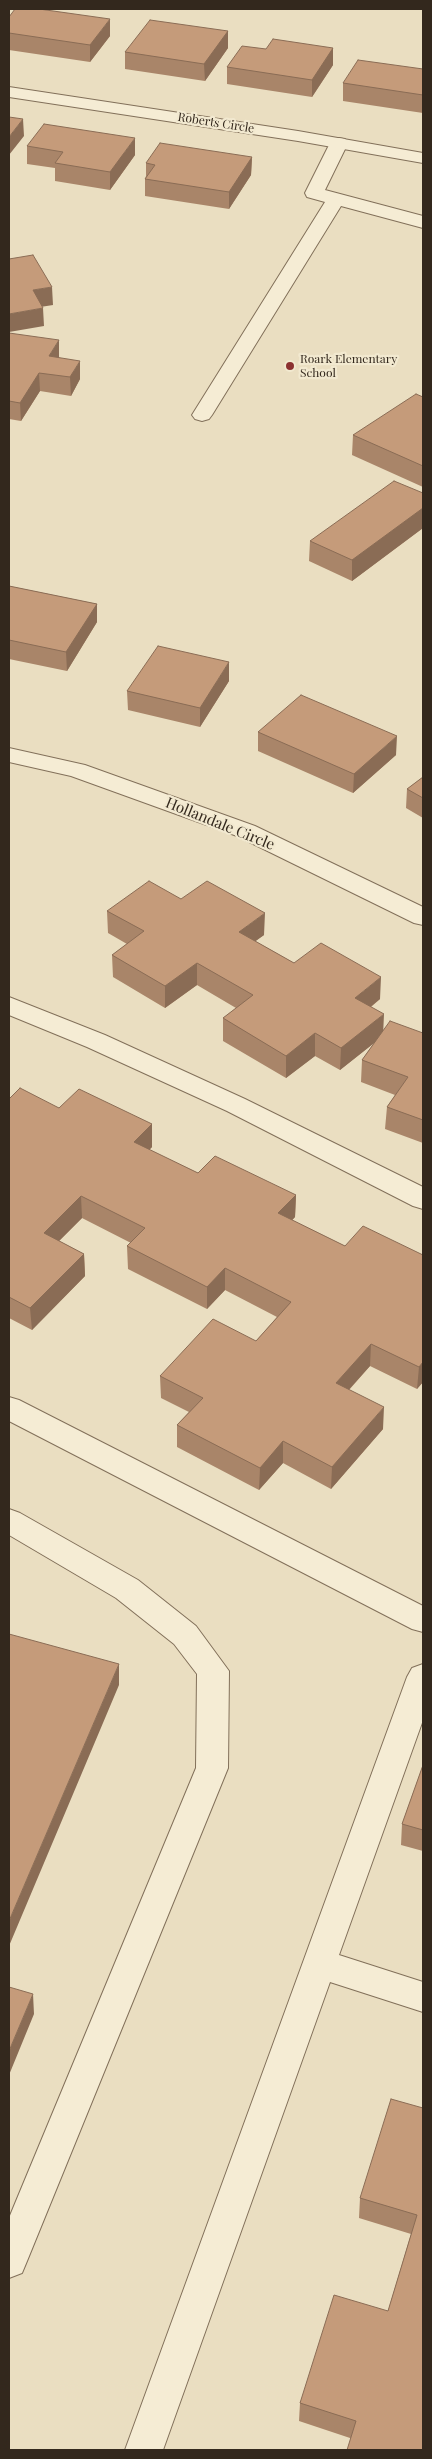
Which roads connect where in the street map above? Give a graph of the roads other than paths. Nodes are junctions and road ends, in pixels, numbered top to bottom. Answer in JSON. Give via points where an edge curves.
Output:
{"nodes":[{"id":1,"x":9,"y":92,"type":"edge"},
{"id":2,"x":339,"y":143,"type":"junction"},
{"id":3,"x":423,"y":158,"type":"edge"},
{"id":4,"x":336,"y":199,"type":"junction"},
{"id":5,"x":423,"y":222,"type":"edge"},
{"id":6,"x":202,"y":414,"type":"dead end"},
{"id":7,"x":9,"y":755,"type":"edge"},
{"id":8,"x":423,"y":917,"type":"edge"},
{"id":9,"x":9,"y":1005,"type":"edge"},
{"id":10,"x":423,"y":1199,"type":"edge"},
{"id":11,"x":9,"y":1408,"type":"edge"},
{"id":12,"x":9,"y":1521,"type":"edge"},
{"id":13,"x":423,"y":1620,"type":"edge"},
{"id":14,"x":423,"y":1677,"type":"edge"},
{"id":15,"x":320,"y":1964,"type":"junction"},
{"id":16,"x":423,"y":1997,"type":"edge"},
{"id":17,"x":9,"y":2261,"type":"edge"},
{"id":18,"x":144,"y":2450,"type":"edge"}],
"edges":[{"from":1,"to":2,"type":"street","name":"Roberts Circle"},
{"from":2,"to":3,"type":"street","name":"Roberts Circle"},
{"from":2,"to":4,"type":"street","via":[[314,193]]},
{"from":4,"to":5,"type":"street"},
{"from":4,"to":6,"type":"street"},
{"from":7,"to":8,"type":"street","name":"Hollandale Circle","via":[[77,770],[246,831]]},
{"from":9,"to":10,"type":"street","via":[[236,1106]]},
{"from":11,"to":13,"type":"street"},
{"from":12,"to":17,"type":"street","via":[[127,1589],[185,1634],[213,1671],[212,1768]]},
{"from":14,"to":15,"type":"street"},
{"from":15,"to":16,"type":"street"},
{"from":15,"to":18,"type":"street"}]}
